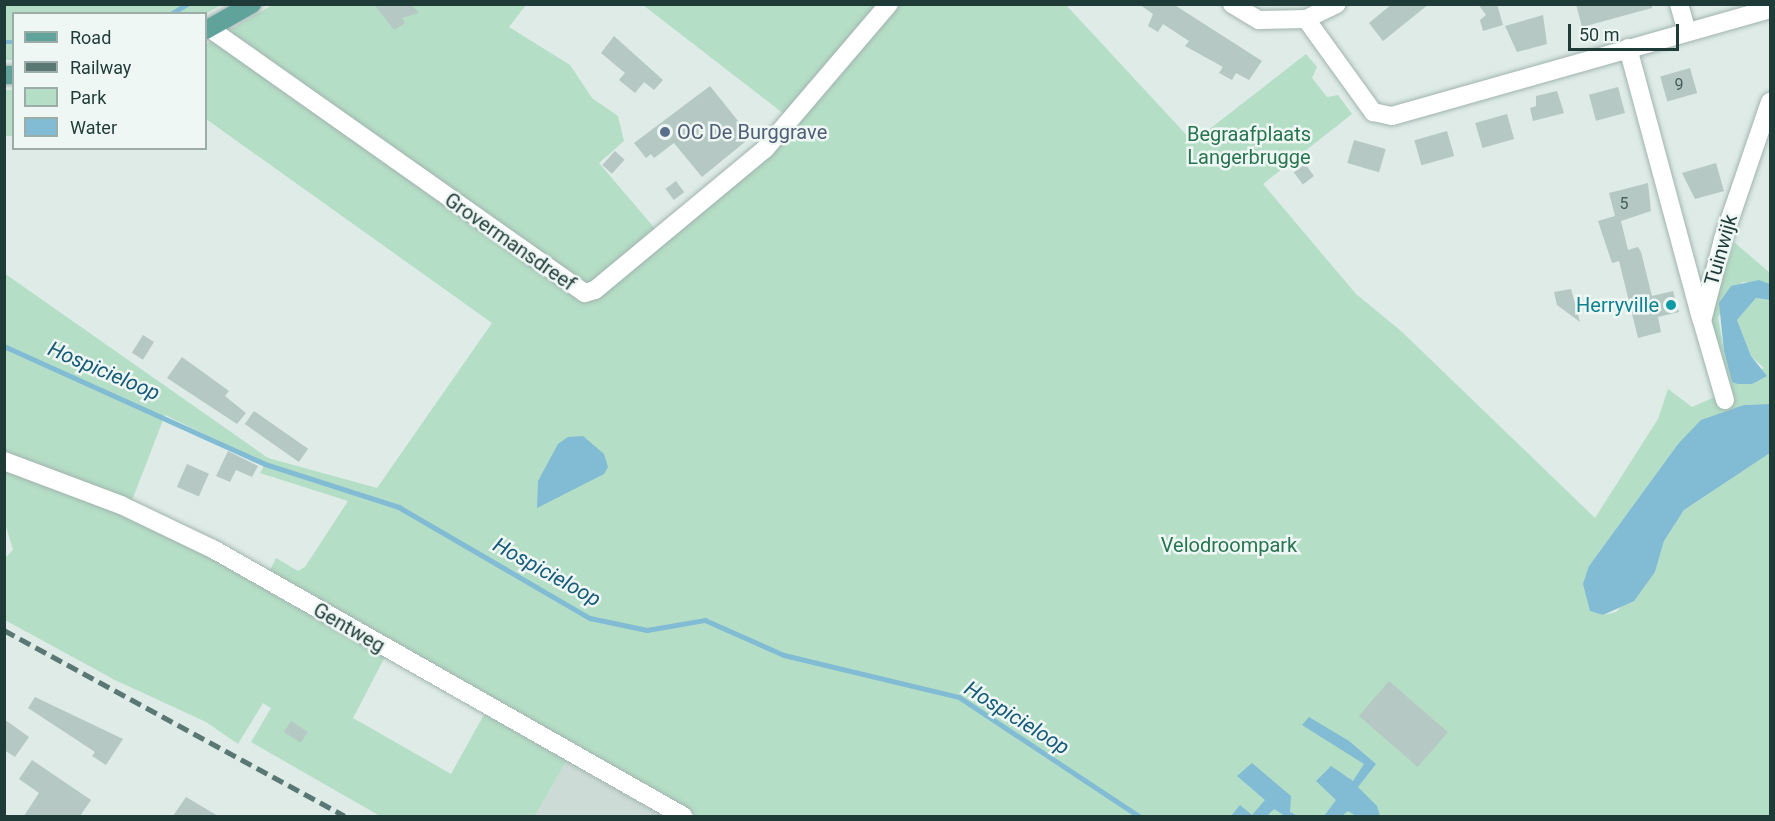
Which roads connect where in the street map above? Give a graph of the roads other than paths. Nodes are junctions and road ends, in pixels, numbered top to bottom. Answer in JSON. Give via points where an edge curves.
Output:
{"nodes":[{"id":1,"x":252,"y":4,"type":"edge"},
{"id":2,"x":889,"y":4,"type":"edge"},
{"id":3,"x":1232,"y":4,"type":"edge"},
{"id":4,"x":1337,"y":4,"type":"edge"},
{"id":5,"x":1679,"y":4,"type":"edge"},
{"id":6,"x":1767,"y":12,"type":"edge"},
{"id":7,"x":1306,"y":19,"type":"junction"},
{"id":8,"x":207,"y":29,"type":"edge"},
{"id":9,"x":1687,"y":32,"type":"junction"},
{"id":10,"x":1628,"y":48,"type":"junction"},
{"id":11,"x":1770,"y":102,"type":"edge"},
{"id":12,"x":1702,"y":321,"type":"junction"},
{"id":13,"x":1725,"y":400,"type":"dead end"},
{"id":14,"x":4,"y":461,"type":"edge"},
{"id":15,"x":683,"y":816,"type":"edge"}],
"edges":[{"from":1,"to":8,"type":"main road"},
{"from":2,"to":8,"type":"street","name":"Grovermansdreef","via":[[765,149],[595,290],[585,293]]},
{"from":3,"to":7,"type":"street","via":[[1259,20]]},
{"from":4,"to":7,"type":"street"},
{"from":5,"to":9,"type":"street"},
{"from":6,"to":9,"type":"street"},
{"from":7,"to":10,"type":"street","via":[[1373,112],[1392,116]]},
{"from":9,"to":10,"type":"street"},
{"from":10,"to":12,"type":"street"},
{"from":11,"to":12,"type":"street","name":"Tuinwijk","via":[[1723,239]]},
{"from":12,"to":13,"type":"street"},
{"from":14,"to":15,"type":"street","name":"Gentweg","via":[[121,505],[213,549]]}]}
